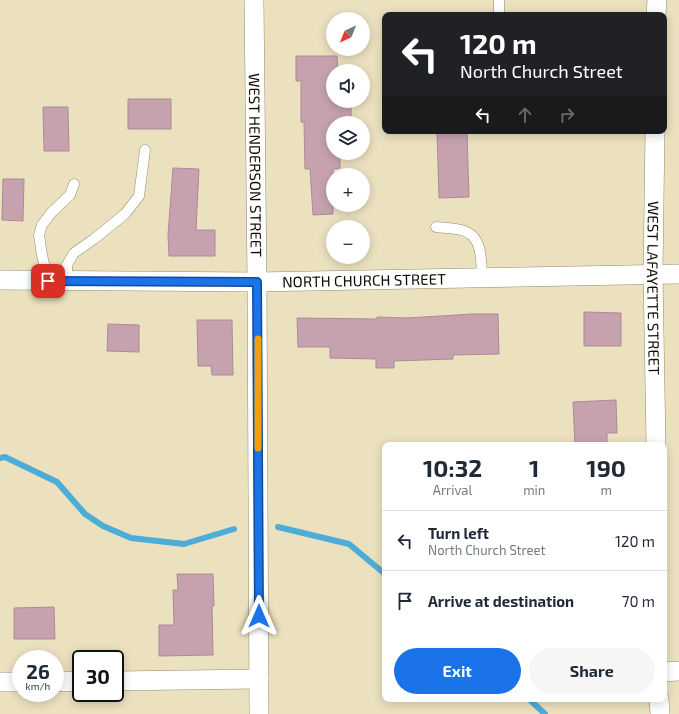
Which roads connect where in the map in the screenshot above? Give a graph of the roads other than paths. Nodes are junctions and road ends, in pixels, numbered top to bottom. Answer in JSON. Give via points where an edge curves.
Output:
{"nodes":[{"id":1,"x":254,"y":0,"type":"edge"},
{"id":2,"x":499,"y":0,"type":"edge"},
{"id":3,"x":656,"y":0,"type":"edge"},
{"id":4,"x":499,"y":12,"type":"edge"},
{"id":5,"x":656,"y":12,"type":"edge"},
{"id":6,"x":655,"y":134,"type":"edge"},
{"id":7,"x":145,"y":150,"type":"dead end"},
{"id":8,"x":74,"y":184,"type":"dead end"},
{"id":9,"x":436,"y":227,"type":"dead end"},
{"id":10,"x":654,"y":274,"type":"junction"},
{"id":11,"x":679,"y":274,"type":"edge"},
{"id":12,"x":482,"y":277,"type":"junction"},
{"id":13,"x":0,"y":280,"type":"edge"},
{"id":14,"x":48,"y":281,"type":"junction"},
{"id":15,"x":68,"y":281,"type":"junction"},
{"id":16,"x":257,"y":282,"type":"junction"},
{"id":17,"x":656,"y":442,"type":"edge"},
{"id":18,"x":679,"y":671,"type":"edge"},
{"id":19,"x":667,"y":672,"type":"edge"},
{"id":20,"x":259,"y":679,"type":"junction"},
{"id":21,"x":124,"y":681,"type":"edge"},
{"id":22,"x":0,"y":682,"type":"edge"},
{"id":23,"x":12,"y":682,"type":"edge"},
{"id":24,"x":659,"y":702,"type":"edge"},
{"id":25,"x":259,"y":714,"type":"edge"},
{"id":26,"x":660,"y":714,"type":"edge"}],
"edges":[{"from":1,"to":16,"type":"street","name":"WEST HENDERSON STREET"},
{"from":2,"to":4,"type":"lane"},
{"from":3,"to":5,"type":"street"},
{"from":6,"to":10,"type":"street","name":"WEST LAFAYETTE STREET"},
{"from":7,"to":15,"type":"lane","via":[[139,196],[125,214],[74,253],[67,265]]},
{"from":8,"to":14,"type":"lane","via":[[70,195],[51,212],[42,225],[39,235]]},
{"from":9,"to":12,"type":"lane","via":[[462,230],[472,235],[479,245]]},
{"from":10,"to":11,"type":"street","name":"NORTH CHURCH STREET"},
{"from":10,"to":12,"type":"street","name":"NORTH CHURCH STREET"},
{"from":10,"to":17,"type":"street","name":"WEST LAFAYETTE STREET"},
{"from":12,"to":16,"type":"street","name":"NORTH CHURCH STREET"},
{"from":13,"to":14,"type":"street","name":"NORTH CHURCH STREET"},
{"from":14,"to":15,"type":"street","name":"NORTH CHURCH STREET"},
{"from":15,"to":16,"type":"street","name":"NORTH CHURCH STREET"},
{"from":16,"to":20,"type":"street","name":"WEST HENDERSON STREET"},
{"from":18,"to":19,"type":"street"},
{"from":20,"to":21,"type":"street"},
{"from":20,"to":25,"type":"street","name":"WEST HENDERSON STREET"},
{"from":22,"to":23,"type":"street"},
{"from":24,"to":26,"type":"street"}]}
